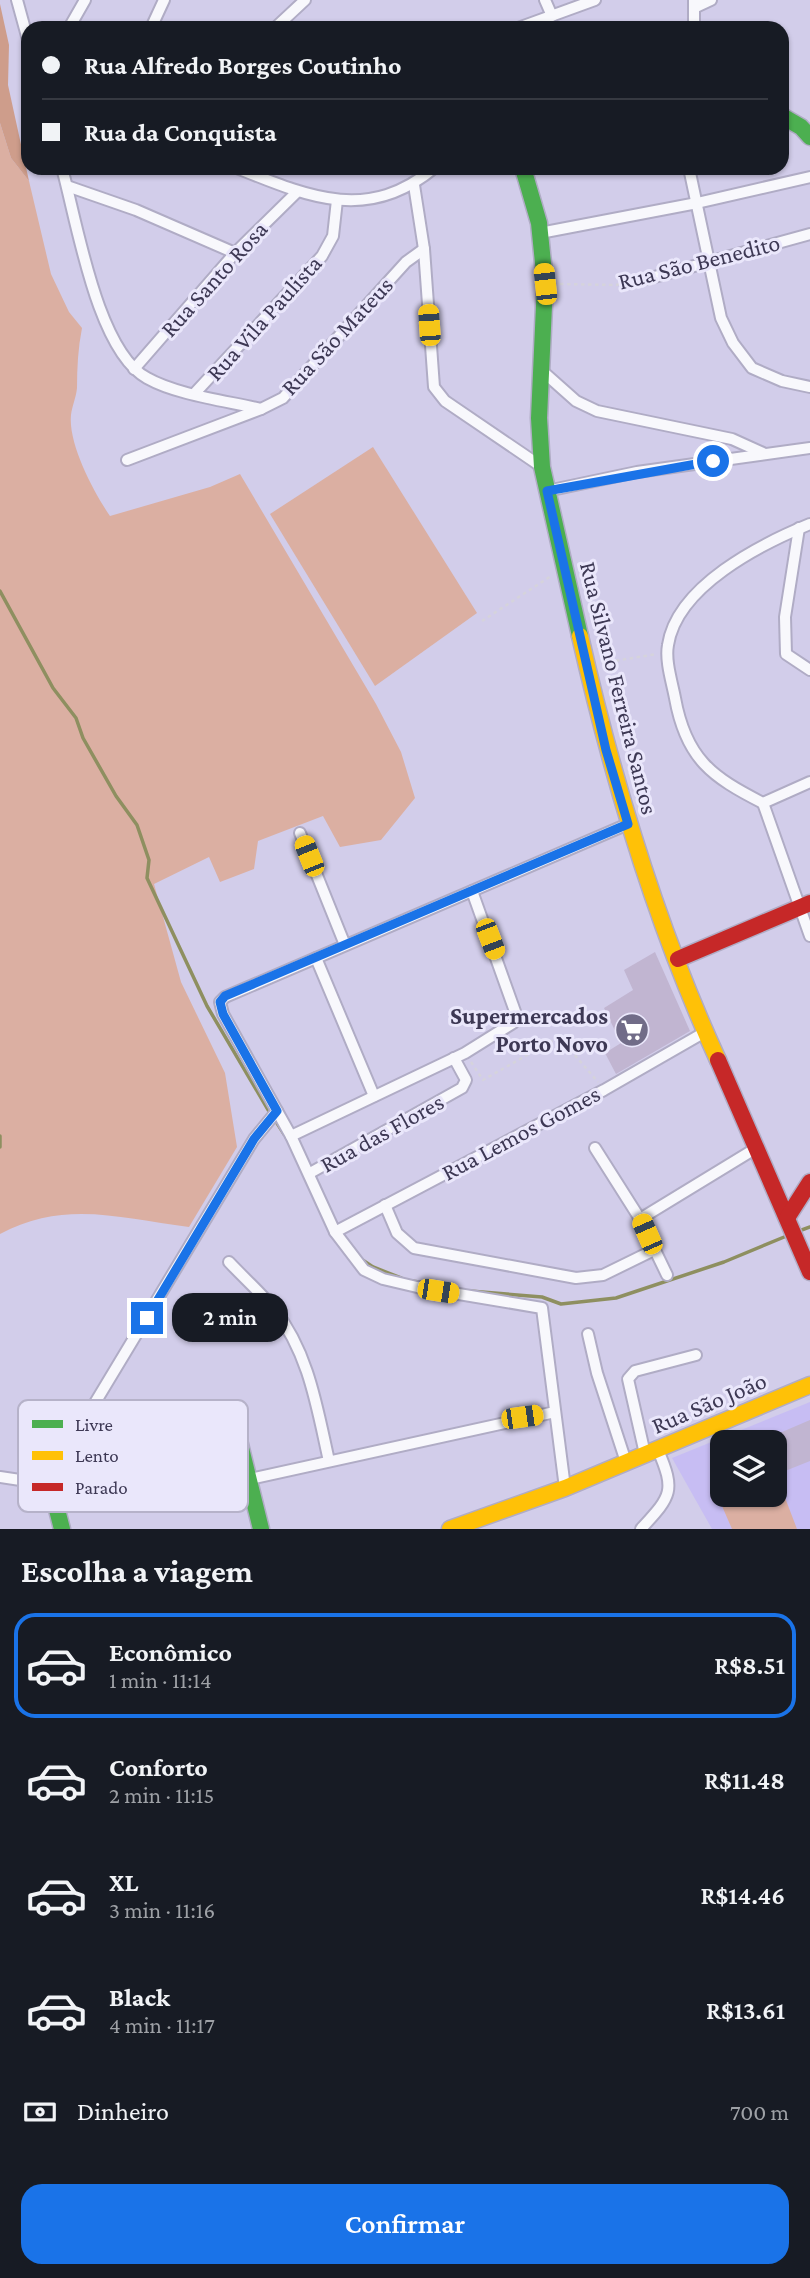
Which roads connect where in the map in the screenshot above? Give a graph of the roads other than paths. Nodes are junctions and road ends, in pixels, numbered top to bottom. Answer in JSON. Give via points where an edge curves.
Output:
{"nodes":[{"id":1,"x":18,"y":0,"type":"edge"},
{"id":2,"x":85,"y":0,"type":"edge"},
{"id":3,"x":164,"y":0,"type":"edge"},
{"id":4,"x":305,"y":0,"type":"edge"},
{"id":5,"x":545,"y":0,"type":"edge"},
{"id":6,"x":594,"y":0,"type":"edge"},
{"id":7,"x":711,"y":0,"type":"edge"},
{"id":8,"x":695,"y":3,"type":"edge"},
{"id":9,"x":552,"y":16,"type":"junction"},
{"id":10,"x":24,"y":21,"type":"edge"},
{"id":11,"x":73,"y":21,"type":"edge"},
{"id":12,"x":154,"y":21,"type":"edge"},
{"id":13,"x":282,"y":21,"type":"edge"},
{"id":14,"x":538,"y":21,"type":"edge"},
{"id":15,"x":694,"y":21,"type":"edge"},
{"id":16,"x":789,"y":120,"type":"edge"},
{"id":17,"x":810,"y":137,"type":"edge"},
{"id":18,"x":64,"y":175,"type":"edge"},
{"id":19,"x":254,"y":175,"type":"edge"},
{"id":20,"x":426,"y":175,"type":"edge"},
{"id":21,"x":525,"y":175,"type":"edge"},
{"id":22,"x":691,"y":175,"type":"edge"},
{"id":23,"x":810,"y":177,"type":"edge"},
{"id":24,"x":414,"y":185,"type":"junction"},
{"id":25,"x":67,"y":186,"type":"junction"},
{"id":26,"x":297,"y":192,"type":"junction"},
{"id":27,"x":337,"y":200,"type":"junction"},
{"id":28,"x":697,"y":203,"type":"junction"},
{"id":29,"x":540,"y":233,"type":"junction"},
{"id":30,"x":810,"y":234,"type":"edge"},
{"id":31,"x":424,"y":249,"type":"junction"},
{"id":32,"x":235,"y":253,"type":"junction"},
{"id":33,"x":711,"y":263,"type":"junction"},
{"id":34,"x":647,"y":279,"type":"road end"},
{"id":35,"x":134,"y":369,"type":"junction"},
{"id":36,"x":541,"y":369,"type":"junction"},
{"id":37,"x":810,"y":387,"type":"edge"},
{"id":38,"x":195,"y":393,"type":"junction"},
{"id":39,"x":261,"y":409,"type":"junction"},
{"id":40,"x":810,"y":448,"type":"edge"},
{"id":41,"x":763,"y":453,"type":"junction"},
{"id":42,"x":127,"y":460,"type":"dead end"},
{"id":43,"x":542,"y":467,"type":"junction"},
{"id":44,"x":547,"y":491,"type":"junction"},
{"id":45,"x":810,"y":524,"type":"edge"},
{"id":46,"x":799,"y":528,"type":"junction"},
{"id":47,"x":810,"y":670,"type":"edge"},
{"id":48,"x":810,"y":782,"type":"edge"},
{"id":49,"x":763,"y":803,"type":"junction"},
{"id":50,"x":628,"y":824,"type":"junction"},
{"id":51,"x":300,"y":833,"type":"dead end"},
{"id":52,"x":472,"y":891,"type":"junction"},
{"id":53,"x":804,"y":906,"type":"edge"},
{"id":54,"x":810,"y":936,"type":"edge"},
{"id":55,"x":345,"y":945,"type":"junction"},
{"id":56,"x":316,"y":958,"type":"junction"},
{"id":57,"x":678,"y":958,"type":"junction"},
{"id":58,"x":705,"y":1032,"type":"junction"},
{"id":59,"x":460,"y":1055,"type":"junction"},
{"id":60,"x":374,"y":1096,"type":"junction"},
{"id":61,"x":277,"y":1111,"type":"junction"},
{"id":62,"x":291,"y":1136,"type":"junction"},
{"id":63,"x":758,"y":1147,"type":"junction"},
{"id":64,"x":595,"y":1148,"type":"dead end"},
{"id":65,"x":310,"y":1173,"type":"junction"},
{"id":66,"x":810,"y":1182,"type":"edge"},
{"id":67,"x":385,"y":1205,"type":"junction"},
{"id":68,"x":640,"y":1219,"type":"junction"},
{"id":69,"x":788,"y":1219,"type":"junction"},
{"id":70,"x":335,"y":1232,"type":"junction"},
{"id":71,"x":654,"y":1250,"type":"junction"},
{"id":72,"x":229,"y":1262,"type":"dead end"},
{"id":73,"x":810,"y":1272,"type":"edge"},
{"id":74,"x":667,"y":1275,"type":"dead end"},
{"id":75,"x":589,"y":1334,"type":"dead end"},
{"id":76,"x":696,"y":1355,"type":"dead end"},
{"id":77,"x":810,"y":1385,"type":"edge"},
{"id":78,"x":97,"y":1400,"type":"edge"},
{"id":79,"x":555,"y":1412,"type":"junction"},
{"id":80,"x":651,"y":1452,"type":"junction"},
{"id":81,"x":329,"y":1461,"type":"junction"},
{"id":82,"x":626,"y":1462,"type":"junction"},
{"id":83,"x":248,"y":1472,"type":"edge"},
{"id":84,"x":0,"y":1477,"type":"edge"},
{"id":85,"x":250,"y":1479,"type":"junction"},
{"id":86,"x":18,"y":1480,"type":"edge"},
{"id":87,"x":565,"y":1488,"type":"junction"},
{"id":88,"x":58,"y":1512,"type":"edge"},
{"id":89,"x":62,"y":1529,"type":"edge"},
{"id":90,"x":261,"y":1529,"type":"edge"},
{"id":91,"x":450,"y":1529,"type":"edge"},
{"id":92,"x":640,"y":1529,"type":"edge"}],
"edges":[{"from":1,"to":10,"type":"street"},
{"from":2,"to":11,"type":"street"},
{"from":3,"to":12,"type":"street"},
{"from":4,"to":13,"type":"street"},
{"from":5,"to":9,"type":"street"},
{"from":6,"to":9,"type":"street"},
{"from":7,"to":8,"type":"street"},
{"from":8,"to":15,"type":"street"},
{"from":9,"to":14,"type":"street"},
{"from":16,"to":17,"type":"street"},
{"from":18,"to":25,"type":"street"},
{"from":19,"to":26,"type":"street"},
{"from":20,"to":24,"type":"street"},
{"from":21,"to":29,"type":"street","name":"Rua Silvano Ferreira Santos"},
{"from":22,"to":28,"type":"street"},
{"from":23,"to":28,"type":"street"},
{"from":24,"to":27,"type":"street","via":[[378,200]]},
{"from":24,"to":31,"type":"street"},
{"from":25,"to":32,"type":"street"},
{"from":25,"to":35,"type":"street","via":[[100,310],[116,348]]},
{"from":26,"to":27,"type":"street"},
{"from":26,"to":32,"type":"street","name":"Rua Santo Rosa"},
{"from":27,"to":38,"type":"street","name":"Rua Vila Paulista","via":[[333,236],[322,256]]},
{"from":28,"to":29,"type":"street"},
{"from":28,"to":33,"type":"street"},
{"from":29,"to":36,"type":"street","name":"Rua Silvano Ferreira Santos","via":[[545,284]]},
{"from":30,"to":33,"type":"street","name":"Rua São Benedito"},
{"from":31,"to":39,"type":"street","name":"Rua São Mateus","via":[[406,262],[299,383]]},
{"from":31,"to":43,"type":"street","via":[[434,387],[445,401]]},
{"from":32,"to":35,"type":"street","name":"Rua Santo Rosa"},
{"from":33,"to":34,"type":"street","name":"Rua São Benedito"},
{"from":33,"to":37,"type":"street","via":[[721,318],[752,368]]},
{"from":35,"to":38,"type":"street","via":[[147,379]]},
{"from":36,"to":41,"type":"street","via":[[576,401],[597,411],[732,439]]},
{"from":36,"to":43,"type":"street","name":"Rua Silvano Ferreira Santos"},
{"from":38,"to":39,"type":"street"},
{"from":39,"to":42,"type":"street","name":"Rua São Mateus"},
{"from":40,"to":41,"type":"street"},
{"from":41,"to":44,"type":"street"},
{"from":43,"to":44,"type":"street","name":"Rua Silvano Ferreira Santos"},
{"from":44,"to":50,"type":"street","name":"Rua Silvano Ferreira Santos","via":[[606,750]]},
{"from":45,"to":46,"type":"street"},
{"from":46,"to":47,"type":"street","via":[[785,617],[786,654]]},
{"from":46,"to":49,"type":"street","via":[[742,556],[703,587],[676,622],[667,653],[678,716],[694,751],[721,782]]},
{"from":48,"to":49,"type":"street"},
{"from":49,"to":53,"type":"street"},
{"from":50,"to":52,"type":"street"},
{"from":50,"to":57,"type":"street","name":"Rua Silvano Ferreira Santos"},
{"from":51,"to":55,"type":"street"},
{"from":52,"to":55,"type":"street"},
{"from":52,"to":59,"type":"street","via":[[517,1017]]},
{"from":53,"to":54,"type":"street"},
{"from":53,"to":57,"type":"street"},
{"from":55,"to":56,"type":"street"},
{"from":56,"to":60,"type":"street"},
{"from":56,"to":61,"type":"street","via":[[220,1002]]},
{"from":57,"to":58,"type":"street","name":"Rua Silvano Ferreira Santos"},
{"from":58,"to":63,"type":"street","name":"Rua Silvano Ferreira Santos"},
{"from":58,"to":67,"type":"street","name":"Rua Lemos Gomes"},
{"from":59,"to":60,"type":"street"},
{"from":59,"to":65,"type":"street","name":"Rua das Flores","via":[[466,1080],[462,1088]]},
{"from":60,"to":62,"type":"street"},
{"from":61,"to":62,"type":"street"},
{"from":61,"to":78,"type":"street","via":[[254,1139]]},
{"from":62,"to":65,"type":"street"},
{"from":63,"to":68,"type":"street"},
{"from":63,"to":69,"type":"street","name":"Rua Silvano Ferreira Santos"},
{"from":64,"to":68,"type":"street"},
{"from":65,"to":70,"type":"street"},
{"from":66,"to":69,"type":"street"},
{"from":67,"to":70,"type":"street","name":"Rua Lemos Gomes"},
{"from":67,"to":71,"type":"street","via":[[397,1233],[414,1248],[564,1276],[603,1275]]},
{"from":68,"to":71,"type":"street"},
{"from":69,"to":73,"type":"street","name":"Rua Silvano Ferreira Santos"},
{"from":70,"to":79,"type":"street","via":[[364,1270],[383,1279],[542,1308]]},
{"from":71,"to":74,"type":"street"},
{"from":72,"to":81,"type":"street","via":[[275,1310],[295,1344],[308,1370]]},
{"from":75,"to":82,"type":"street","name":"Rua São João"},
{"from":76,"to":80,"type":"street","via":[[635,1371],[628,1379]]},
{"from":77,"to":80,"type":"street","name":"Rua São João"},
{"from":79,"to":81,"type":"street"},
{"from":79,"to":87,"type":"street"},
{"from":80,"to":82,"type":"street","name":"Rua São João"},
{"from":80,"to":92,"type":"street","via":[[668,1473],[670,1492]]},
{"from":81,"to":85,"type":"street"},
{"from":82,"to":87,"type":"street","name":"Rua São João"},
{"from":83,"to":85,"type":"street"},
{"from":84,"to":86,"type":"street"},
{"from":85,"to":90,"type":"street"},
{"from":87,"to":91,"type":"street","name":"Rua São João"},
{"from":88,"to":89,"type":"street"}]}
